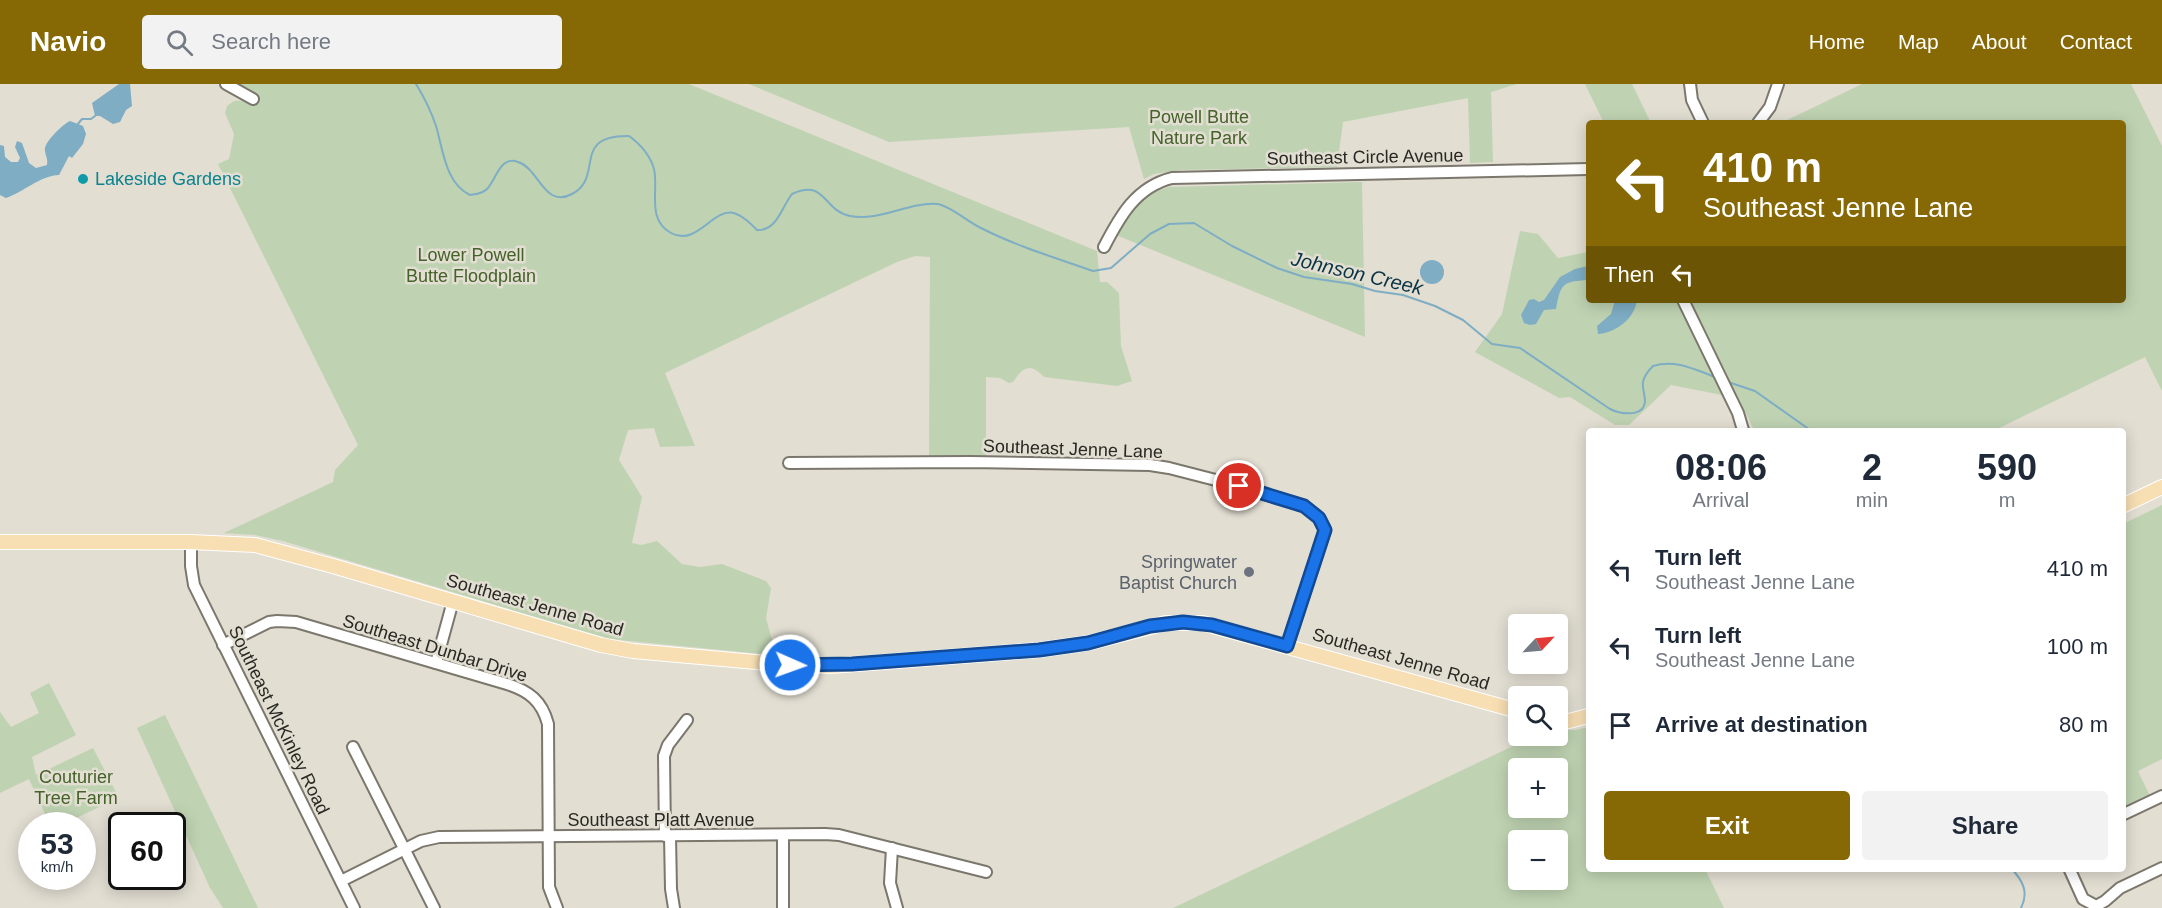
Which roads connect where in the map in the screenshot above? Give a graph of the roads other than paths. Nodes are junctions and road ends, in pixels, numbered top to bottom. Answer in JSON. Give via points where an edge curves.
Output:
{"nodes":[{"id":1,"x":226,"y":84,"type":"edge"},
{"id":2,"x":1690,"y":84,"type":"edge"},
{"id":3,"x":1778,"y":84,"type":"edge"},
{"id":4,"x":253,"y":99,"type":"dead end"},
{"id":5,"x":1701,"y":120,"type":"edge"},
{"id":6,"x":1760,"y":120,"type":"edge"},
{"id":7,"x":1586,"y":169,"type":"edge"},
{"id":8,"x":1104,"y":247,"type":"dead end"},
{"id":9,"x":1684,"y":303,"type":"edge"},
{"id":10,"x":1743,"y":428,"type":"edge"},
{"id":11,"x":789,"y":463,"type":"dead end"},
{"id":12,"x":2162,"y":487,"type":"edge"},
{"id":13,"x":2126,"y":504,"type":"edge"},
{"id":14,"x":0,"y":542,"type":"edge"},
{"id":15,"x":191,"y":542,"type":"junction"},
{"id":16,"x":453,"y":600,"type":"junction"},
{"id":17,"x":223,"y":645,"type":"junction"},
{"id":18,"x":1287,"y":646,"type":"junction"},
{"id":19,"x":436,"y":663,"type":"junction"},
{"id":20,"x":1508,"y":708,"type":"edge"},
{"id":21,"x":1586,"y":717,"type":"edge"},
{"id":22,"x":687,"y":720,"type":"dead end"},
{"id":23,"x":1568,"y":721,"type":"edge"},
{"id":24,"x":353,"y":747,"type":"dead end"},
{"id":25,"x":2162,"y":796,"type":"edge"},
{"id":26,"x":2126,"y":814,"type":"edge"},
{"id":27,"x":783,"y":835,"type":"junction"},
{"id":28,"x":668,"y":836,"type":"junction"},
{"id":29,"x":549,"y":837,"type":"junction"},
{"id":30,"x":892,"y":848,"type":"junction"},
{"id":31,"x":405,"y":849,"type":"junction"},
{"id":32,"x":2162,"y":868,"type":"edge"},
{"id":33,"x":986,"y":872,"type":"dead end"},
{"id":34,"x":2071,"y":872,"type":"edge"},
{"id":35,"x":341,"y":881,"type":"junction"},
{"id":36,"x":354,"y":908,"type":"edge"},
{"id":37,"x":434,"y":908,"type":"edge"},
{"id":38,"x":557,"y":908,"type":"edge"},
{"id":39,"x":674,"y":908,"type":"edge"},
{"id":40,"x":783,"y":908,"type":"edge"},
{"id":41,"x":897,"y":908,"type":"edge"}],
"edges":[{"from":1,"to":4,"type":"street"},
{"from":2,"to":5,"type":"street"},
{"from":3,"to":6,"type":"street"},
{"from":7,"to":8,"type":"street","name":"Southeast Circle Avenue","via":[[1172,178],[1154,184],[1133,200]]},
{"from":9,"to":10,"type":"street"},
{"from":11,"to":18,"type":"street","name":"Southeast Jenne Lane","via":[[1150,465],[1304,506],[1319,518],[1325,530]]},
{"from":12,"to":13,"type":"main road"},
{"from":14,"to":15,"type":"main road","name":"Southeast Jenne Road"},
{"from":15,"to":16,"type":"main road","name":"Southeast Jenne Road","via":[[276,549]]},
{"from":15,"to":17,"type":"street","name":"Southeast McKinley Road","via":[[194,585]]},
{"from":16,"to":18,"type":"main road","name":"Southeast Jenne Road","via":[[620,649],[790,665],[862,664],[1039,650],[1183,622],[1212,625]]},
{"from":16,"to":19,"type":"street"},
{"from":17,"to":19,"type":"street","name":"Southeast Dunbar Drive","via":[[269,622],[286,620]]},
{"from":17,"to":35,"type":"street","name":"Southeast McKinley Road"},
{"from":18,"to":20,"type":"main road","name":"Southeast Jenne Road"},
{"from":19,"to":29,"type":"street","name":"Southeast Dunbar Drive","via":[[519,688],[540,705],[548,724]]},
{"from":21,"to":23,"type":"main road"},
{"from":22,"to":28,"type":"street","via":[[664,756]]},
{"from":24,"to":31,"type":"street"},
{"from":25,"to":26,"type":"street"},
{"from":27,"to":28,"type":"street","name":"Southeast Platt Avenue"},
{"from":27,"to":30,"type":"street","name":"Southeast Platt Avenue","via":[[839,835]]},
{"from":27,"to":40,"type":"street"},
{"from":28,"to":29,"type":"street","name":"Southeast Platt Avenue"},
{"from":28,"to":39,"type":"street"},
{"from":29,"to":31,"type":"street","name":"Southeast Platt Avenue","via":[[439,837]]},
{"from":29,"to":38,"type":"street","name":"Southeast Dunbar Drive","via":[[549,887]]},
{"from":30,"to":33,"type":"street","name":"Southeast Platt Avenue"},
{"from":30,"to":41,"type":"street","via":[[890,883]]},
{"from":31,"to":35,"type":"street","name":"Southeast Platt Avenue"},
{"from":31,"to":37,"type":"street"},
{"from":32,"to":34,"type":"street","via":[[2120,888],[2096,906],[2083,899]]},
{"from":35,"to":36,"type":"street","name":"Southeast McKinley Road"}]}
